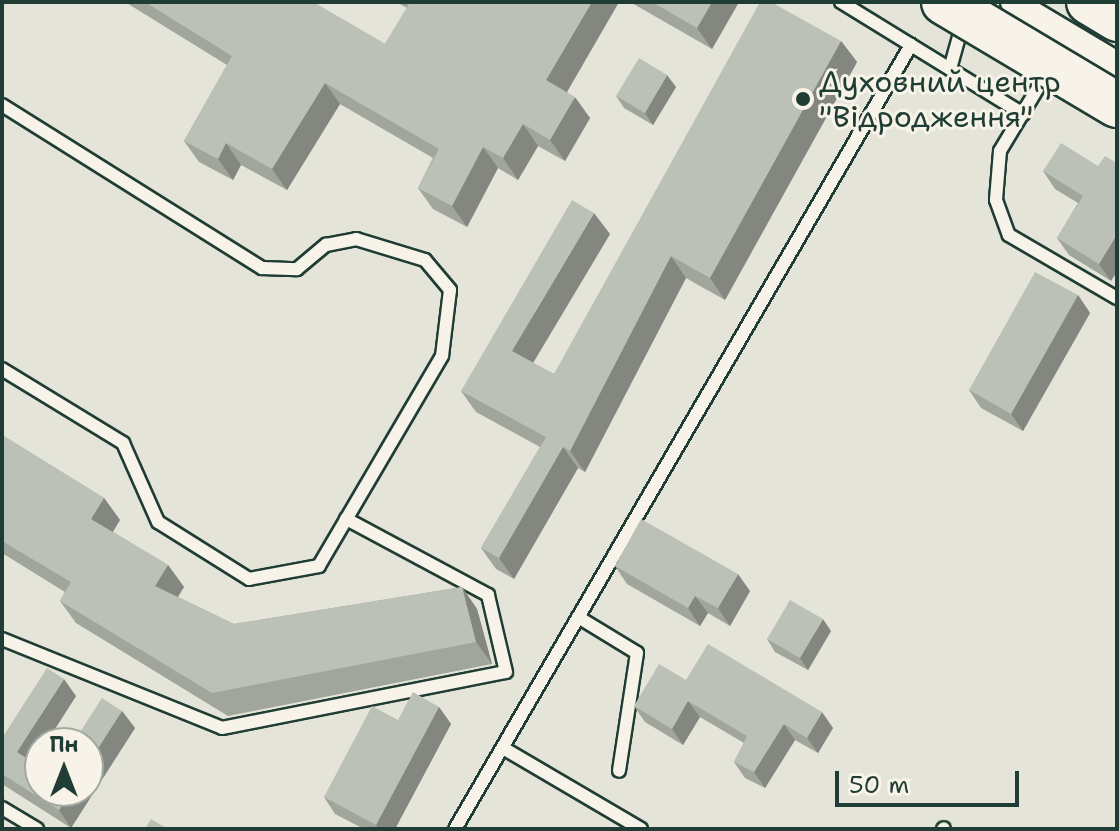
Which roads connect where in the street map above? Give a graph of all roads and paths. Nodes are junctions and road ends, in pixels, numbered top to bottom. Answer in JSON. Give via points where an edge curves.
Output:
{"nodes":[{"id":1,"x":841,"y":2,"type":"edge"},
{"id":2,"x":944,"y":2,"type":"edge"},
{"id":3,"x":969,"y":2,"type":"edge"},
{"id":4,"x":1013,"y":2,"type":"edge"},
{"id":5,"x":1079,"y":19,"type":"edge"},
{"id":6,"x":1117,"y":19,"type":"edge"},
{"id":7,"x":911,"y":45,"type":"junction"},
{"id":8,"x":1117,"y":64,"type":"edge"},
{"id":9,"x":950,"y":69,"type":"junction"},
{"id":10,"x":2,"y":105,"type":"edge"},
{"id":11,"x":1117,"y":105,"type":"edge"},
{"id":12,"x":1023,"y":114,"type":"junction"},
{"id":13,"x":1117,"y":298,"type":"edge"},
{"id":14,"x":2,"y":369,"type":"edge"},
{"id":15,"x":346,"y":519,"type":"junction"},
{"id":16,"x":578,"y":617,"type":"junction"},
{"id":17,"x":2,"y":639,"type":"edge"},
{"id":18,"x":503,"y":748,"type":"junction"},
{"id":19,"x":619,"y":771,"type":"dead end"},
{"id":20,"x":5,"y":814,"type":"edge"},
{"id":21,"x":37,"y":829,"type":"edge"},
{"id":22,"x":455,"y":829,"type":"edge"},
{"id":23,"x":641,"y":829,"type":"edge"}],
"edges":[{"from":1,"to":7,"type":"lane"},
{"from":2,"to":11,"type":"highway","bridge":true},
{"from":3,"to":9,"type":"lane"},
{"from":4,"to":5,"type":"street"},
{"from":5,"to":6,"type":"highway"},
{"from":5,"to":8,"type":"street"},
{"from":5,"to":12,"type":"lane"},
{"from":7,"to":9,"type":"lane"},
{"from":7,"to":16,"type":"lane"},
{"from":9,"to":12,"type":"lane"},
{"from":10,"to":15,"type":"lane","via":[[262,268],[297,269],[326,245],[356,239],[425,260],[442,280],[450,290],[442,356]]},
{"from":12,"to":13,"type":"lane","via":[[1000,151],[996,200],[1009,235]]},
{"from":14,"to":15,"type":"lane","via":[[123,443],[158,522],[249,579],[319,566]]},
{"from":15,"to":17,"type":"lane","via":[[488,595],[506,672],[222,728]]},
{"from":16,"to":18,"type":"lane"},
{"from":16,"to":19,"type":"lane","via":[[637,653]]},
{"from":18,"to":22,"type":"lane"},
{"from":18,"to":23,"type":"lane"},
{"from":20,"to":21,"type":"lane"}]}
